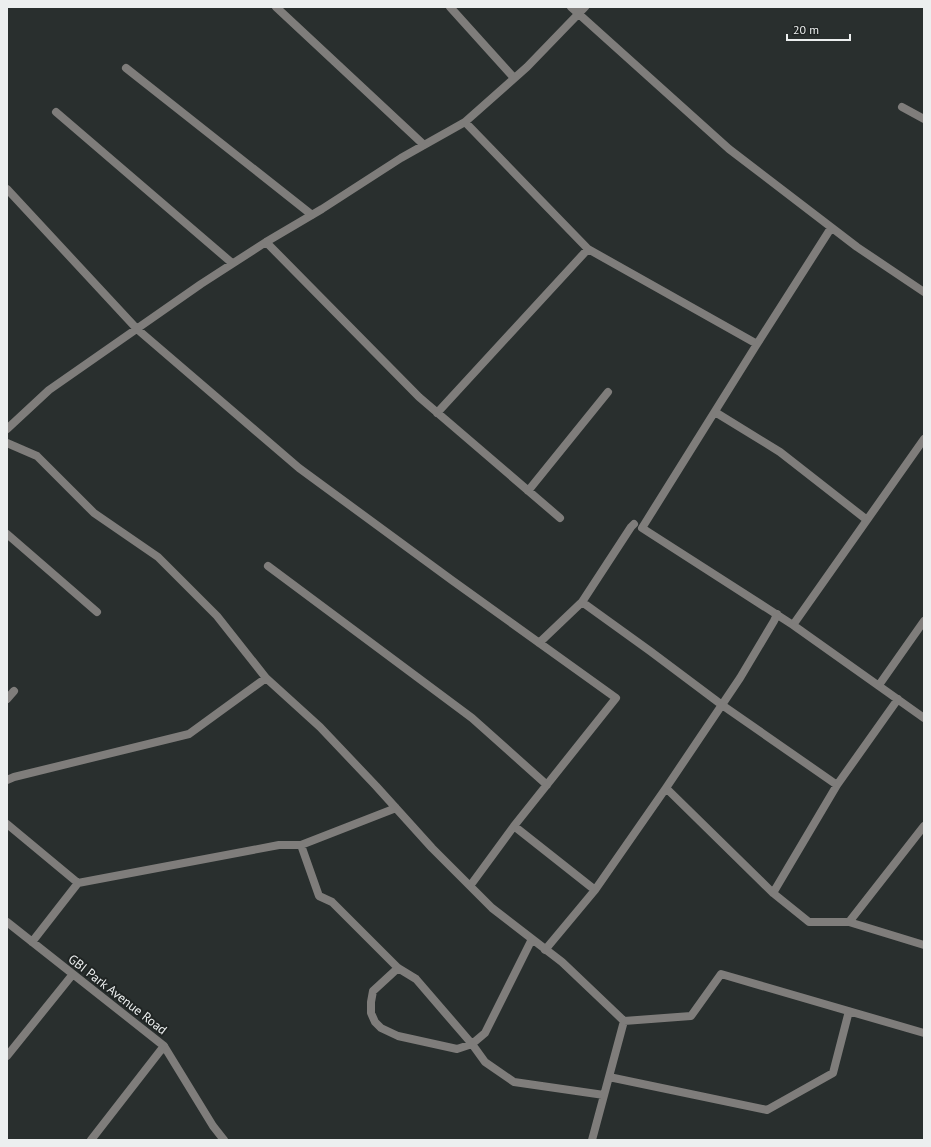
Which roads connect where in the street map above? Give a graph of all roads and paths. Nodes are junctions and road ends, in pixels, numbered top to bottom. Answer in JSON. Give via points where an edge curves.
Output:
{"nodes":[{"id":1,"x":276,"y":7,"type":"edge"},
{"id":2,"x":450,"y":7,"type":"edge"},
{"id":3,"x":571,"y":7,"type":"edge"},
{"id":4,"x":586,"y":7,"type":"edge"},
{"id":5,"x":578,"y":14,"type":"junction"},
{"id":6,"x":126,"y":68,"type":"dead end"},
{"id":7,"x":514,"y":78,"type":"junction"},
{"id":8,"x":902,"y":107,"type":"dead end"},
{"id":9,"x":56,"y":112,"type":"dead end"},
{"id":10,"x":924,"y":118,"type":"edge"},
{"id":11,"x":465,"y":122,"type":"junction"},
{"id":12,"x":424,"y":145,"type":"junction"},
{"id":13,"x":7,"y":189,"type":"edge"},
{"id":14,"x":312,"y":215,"type":"junction"},
{"id":15,"x":832,"y":228,"type":"junction"},
{"id":16,"x":266,"y":242,"type":"junction"},
{"id":17,"x":588,"y":249,"type":"junction"},
{"id":18,"x":232,"y":263,"type":"junction"},
{"id":19,"x":924,"y":292,"type":"edge"},
{"id":20,"x":137,"y":329,"type":"junction"},
{"id":21,"x":757,"y":344,"type":"junction"},
{"id":22,"x":608,"y":392,"type":"dead end"},
{"id":23,"x":715,"y":412,"type":"junction"},
{"id":24,"x":437,"y":413,"type":"junction"},
{"id":25,"x":7,"y":428,"type":"edge"},
{"id":26,"x":924,"y":440,"type":"edge"},
{"id":27,"x":7,"y":443,"type":"edge"},
{"id":28,"x":528,"y":491,"type":"junction"},
{"id":29,"x":560,"y":518,"type":"dead end"},
{"id":30,"x":867,"y":520,"type":"junction"},
{"id":31,"x":634,"y":524,"type":"dead end"},
{"id":32,"x":7,"y":534,"type":"edge"},
{"id":33,"x":268,"y":566,"type":"dead end"},
{"id":34,"x":582,"y":602,"type":"junction"},
{"id":35,"x":97,"y":612,"type":"dead end"},
{"id":36,"x":777,"y":614,"type":"junction"},
{"id":37,"x":924,"y":621,"type":"edge"},
{"id":38,"x":793,"y":625,"type":"junction"},
{"id":39,"x":539,"y":643,"type":"junction"},
{"id":40,"x":266,"y":678,"type":"junction"},
{"id":41,"x":879,"y":685,"type":"junction"},
{"id":42,"x":14,"y":691,"type":"dead end"},
{"id":43,"x":7,"y":699,"type":"edge"},
{"id":44,"x":898,"y":699,"type":"junction"},
{"id":45,"x":722,"y":705,"type":"junction"},
{"id":46,"x":924,"y":718,"type":"edge"},
{"id":47,"x":7,"y":780,"type":"edge"},
{"id":48,"x":547,"y":785,"type":"junction"},
{"id":49,"x":837,"y":785,"type":"junction"},
{"id":50,"x":666,"y":788,"type":"junction"},
{"id":51,"x":396,"y":808,"type":"junction"},
{"id":52,"x":7,"y":824,"type":"edge"},
{"id":53,"x":514,"y":826,"type":"junction"},
{"id":54,"x":924,"y":826,"type":"edge"},
{"id":55,"x":301,"y":845,"type":"junction"},
{"id":56,"x":78,"y":883,"type":"junction"},
{"id":57,"x":470,"y":886,"type":"junction"},
{"id":58,"x":595,"y":890,"type":"junction"},
{"id":59,"x":773,"y":892,"type":"junction"},
{"id":60,"x":7,"y":922,"type":"edge"},
{"id":61,"x":849,"y":922,"type":"junction"},
{"id":62,"x":532,"y":939,"type":"junction"},
{"id":63,"x":32,"y":942,"type":"junction"},
{"id":64,"x":924,"y":945,"type":"edge"},
{"id":65,"x":545,"y":950,"type":"junction"},
{"id":66,"x":398,"y":968,"type":"junction"},
{"id":67,"x":73,"y":974,"type":"junction"},
{"id":68,"x":849,"y":1012,"type":"junction"},
{"id":69,"x":624,"y":1021,"type":"junction"},
{"id":70,"x":924,"y":1034,"type":"edge"},
{"id":71,"x":472,"y":1044,"type":"junction"},
{"id":72,"x":164,"y":1046,"type":"junction"},
{"id":73,"x":7,"y":1056,"type":"edge"},
{"id":74,"x":609,"y":1077,"type":"junction"},
{"id":75,"x":604,"y":1095,"type":"junction"},
{"id":76,"x":91,"y":1140,"type":"edge"},
{"id":77,"x":224,"y":1140,"type":"edge"},
{"id":78,"x":592,"y":1140,"type":"edge"}],
"edges":[{"from":1,"to":12,"type":"street"},
{"from":2,"to":7,"type":"street"},
{"from":3,"to":5,"type":"street"},
{"from":4,"to":5,"type":"street"},
{"from":5,"to":7,"type":"street"},
{"from":5,"to":15,"type":"street","via":[[729,149]]},
{"from":6,"to":14,"type":"street"},
{"from":7,"to":11,"type":"street"},
{"from":8,"to":10,"type":"street"},
{"from":9,"to":18,"type":"street"},
{"from":11,"to":12,"type":"street"},
{"from":11,"to":17,"type":"street"},
{"from":12,"to":14,"type":"street"},
{"from":13,"to":20,"type":"street"},
{"from":14,"to":16,"type":"street"},
{"from":15,"to":19,"type":"street"},
{"from":15,"to":21,"type":"street"},
{"from":16,"to":18,"type":"street"},
{"from":16,"to":24,"type":"street"},
{"from":17,"to":21,"type":"street"},
{"from":17,"to":24,"type":"street"},
{"from":18,"to":20,"type":"street"},
{"from":20,"to":25,"type":"street","via":[[49,390]]},
{"from":20,"to":39,"type":"street","via":[[299,468]]},
{"from":21,"to":23,"type":"street"},
{"from":22,"to":28,"type":"street"},
{"from":23,"to":30,"type":"street","via":[[780,452]]},
{"from":23,"to":36,"type":"street","via":[[642,528]]},
{"from":24,"to":28,"type":"street"},
{"from":26,"to":30,"type":"street"},
{"from":27,"to":40,"type":"street","via":[[36,456],[94,513],[158,557],[217,616]]},
{"from":28,"to":29,"type":"street"},
{"from":30,"to":38,"type":"street"},
{"from":31,"to":34,"type":"street"},
{"from":32,"to":35,"type":"street"},
{"from":33,"to":48,"type":"street","via":[[472,718]]},
{"from":34,"to":39,"type":"street"},
{"from":34,"to":45,"type":"street"},
{"from":36,"to":38,"type":"street"},
{"from":36,"to":45,"type":"street"},
{"from":37,"to":41,"type":"street"},
{"from":38,"to":41,"type":"street"},
{"from":39,"to":48,"type":"street","via":[[616,698]]},
{"from":40,"to":47,"type":"street","via":[[189,734]]},
{"from":40,"to":51,"type":"street","via":[[320,727]]},
{"from":41,"to":44,"type":"street"},
{"from":42,"to":43,"type":"street"},
{"from":44,"to":46,"type":"street"},
{"from":44,"to":49,"type":"street"},
{"from":45,"to":49,"type":"street"},
{"from":45,"to":50,"type":"street"},
{"from":48,"to":53,"type":"street"},
{"from":49,"to":59,"type":"street"},
{"from":50,"to":58,"type":"street"},
{"from":50,"to":59,"type":"street"},
{"from":51,"to":55,"type":"street"},
{"from":51,"to":57,"type":"street"},
{"from":52,"to":56,"type":"street"},
{"from":53,"to":57,"type":"street"},
{"from":53,"to":58,"type":"street"},
{"from":54,"to":61,"type":"street"},
{"from":55,"to":56,"type":"street","via":[[280,845]]},
{"from":55,"to":66,"type":"street","via":[[319,896],[332,902]]},
{"from":56,"to":63,"type":"street"},
{"from":57,"to":62,"type":"street","via":[[492,908]]},
{"from":58,"to":65,"type":"street"},
{"from":59,"to":61,"type":"street","via":[[810,922]]},
{"from":60,"to":63,"type":"street","name":"GBI Park Avenue Road"},
{"from":61,"to":64,"type":"street"},
{"from":62,"to":65,"type":"street"},
{"from":62,"to":71,"type":"street","via":[[485,1033]]},
{"from":63,"to":67,"type":"street","name":"GBI Park Avenue Road"},
{"from":65,"to":69,"type":"street","via":[[562,962]]},
{"from":66,"to":71,"type":"street","via":[[416,979]]},
{"from":66,"to":71,"type":"street","via":[[373,991],[371,1013],[375,1022],[381,1028],[398,1036],[430,1044],[457,1049]]},
{"from":67,"to":72,"type":"street","name":"GBI Park Avenue Road"},
{"from":67,"to":73,"type":"street"},
{"from":68,"to":69,"type":"street","via":[[721,974],[691,1016]]},
{"from":68,"to":70,"type":"street"},
{"from":68,"to":74,"type":"street","via":[[833,1073],[767,1110]]},
{"from":69,"to":74,"type":"street"},
{"from":71,"to":75,"type":"street","via":[[485,1062],[514,1082]]},
{"from":72,"to":76,"type":"street"},
{"from":72,"to":77,"type":"street","name":"GBI Park Avenue Road"},
{"from":74,"to":75,"type":"street"},
{"from":75,"to":78,"type":"street"}]}
